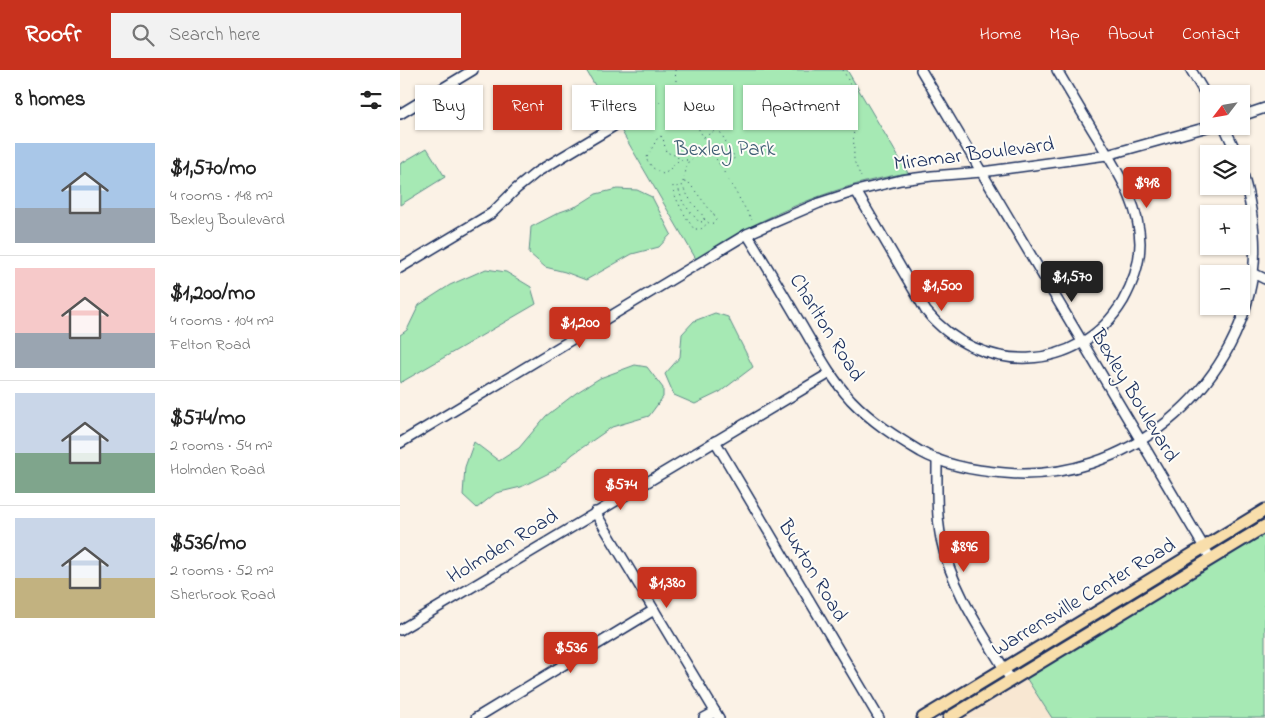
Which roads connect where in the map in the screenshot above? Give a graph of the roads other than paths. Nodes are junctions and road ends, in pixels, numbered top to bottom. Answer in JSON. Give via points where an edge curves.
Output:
{"nodes":[{"id":1,"x":472,"y":70,"type":"edge"},
{"id":2,"x":922,"y":70,"type":"edge"},
{"id":3,"x":1057,"y":70,"type":"edge"},
{"id":4,"x":1191,"y":70,"type":"edge"},
{"id":5,"x":1200,"y":85,"type":"edge"},
{"id":6,"x":1265,"y":108,"type":"edge"},
{"id":7,"x":1250,"y":113,"type":"edge"},
{"id":8,"x":400,"y":114,"type":"edge"},
{"id":9,"x":1200,"y":129,"type":"edge"},
{"id":10,"x":607,"y":130,"type":"edge"},
{"id":11,"x":1107,"y":155,"type":"junction"},
{"id":12,"x":982,"y":172,"type":"junction"},
{"id":13,"x":856,"y":191,"type":"junction"},
{"id":14,"x":1249,"y":195,"type":"edge"},
{"id":15,"x":747,"y":234,"type":"junction"},
{"id":16,"x":400,"y":268,"type":"edge"},
{"id":17,"x":1253,"y":273,"type":"junction"},
{"id":18,"x":1265,"y":279,"type":"edge"},
{"id":19,"x":1082,"y":343,"type":"junction"},
{"id":20,"x":830,"y":373,"type":"junction"},
{"id":21,"x":1140,"y":440,"type":"junction"},
{"id":22,"x":715,"y":441,"type":"junction"},
{"id":23,"x":400,"y":444,"type":"edge"},
{"id":24,"x":937,"y":459,"type":"junction"},
{"id":25,"x":1265,"y":510,"type":"edge"},
{"id":26,"x":595,"y":512,"type":"junction"},
{"id":27,"x":1265,"y":526,"type":"edge"},
{"id":28,"x":1204,"y":547,"type":"junction"},
{"id":29,"x":1211,"y":559,"type":"junction"},
{"id":30,"x":654,"y":610,"type":"junction"},
{"id":31,"x":400,"y":630,"type":"edge"},
{"id":32,"x":1004,"y":668,"type":"junction"},
{"id":33,"x":1011,"y":680,"type":"junction"},
{"id":34,"x":717,"y":715,"type":"edge"},
{"id":35,"x":476,"y":718,"type":"edge"},
{"id":36,"x":704,"y":718,"type":"edge"},
{"id":37,"x":879,"y":718,"type":"edge"},
{"id":38,"x":923,"y":718,"type":"edge"},
{"id":39,"x":949,"y":718,"type":"edge"}],
"edges":[{"from":1,"to":8,"type":"street"},
{"from":2,"to":12,"type":"street","name":"Bexley Boulevard"},
{"from":3,"to":11,"type":"street"},
{"from":4,"to":5,"type":"street"},
{"from":6,"to":7,"type":"street"},
{"from":9,"to":11,"type":"street","name":"Miramar Boulevard"},
{"from":10,"to":16,"type":"street","via":[[537,172],[492,213]]},
{"from":11,"to":12,"type":"street","name":"Miramar Boulevard"},
{"from":11,"to":19,"type":"street","via":[[1133,202],[1140,250],[1134,278],[1121,303],[1106,323]]},
{"from":12,"to":13,"type":"street","name":"Miramar Boulevard","via":[[901,180]]},
{"from":12,"to":19,"type":"street","name":"Bexley Boulevard"},
{"from":13,"to":15,"type":"street","name":"Miramar Boulevard","via":[[811,206]]},
{"from":13,"to":19,"type":"street","via":[[926,312],[959,341],[1000,357],[1026,358],[1052,355]]},
{"from":14,"to":17,"type":"street","name":"Charlton Road","via":[[1254,234]]},
{"from":15,"to":20,"type":"street","name":"Charlton Road"},
{"from":15,"to":23,"type":"street","name":"Miramar Boulevard"},
{"from":17,"to":18,"type":"street"},
{"from":17,"to":21,"type":"street","name":"Charlton Road","via":[[1236,334],[1223,358],[1191,400],[1170,420]]},
{"from":19,"to":21,"type":"street","name":"Bexley Boulevard"},
{"from":20,"to":22,"type":"street","name":"Holmden Road"},
{"from":20,"to":24,"type":"street","name":"Charlton Road","via":[[865,413],[896,436]]},
{"from":21,"to":24,"type":"street","name":"Charlton Road","via":[[1088,464],[1035,474],[987,471]]},
{"from":21,"to":28,"type":"street","name":"Bexley Boulevard"},
{"from":22,"to":26,"type":"street","name":"Holmden Road"},
{"from":22,"to":37,"type":"street","name":"Buxton Road"},
{"from":24,"to":32,"type":"street","via":[[937,513],[945,556],[962,597]]},
{"from":25,"to":28,"type":"main road","name":"Warrensville Center Road"},
{"from":26,"to":30,"type":"street"},
{"from":26,"to":31,"type":"street","name":"Holmden Road"},
{"from":27,"to":29,"type":"main road","name":"Warrensville Center Road"},
{"from":28,"to":29,"type":"street","name":"Bexley Boulevard"},
{"from":28,"to":32,"type":"main road","name":"Warrensville Center Road"},
{"from":29,"to":33,"type":"main road","name":"Warrensville Center Road"},
{"from":30,"to":34,"type":"street"},
{"from":30,"to":35,"type":"street"},
{"from":32,"to":33,"type":"street"},
{"from":32,"to":38,"type":"main road","name":"Warrensville Center Road"},
{"from":33,"to":39,"type":"main road","name":"Warrensville Center Road"},
{"from":34,"to":36,"type":"street"}]}
